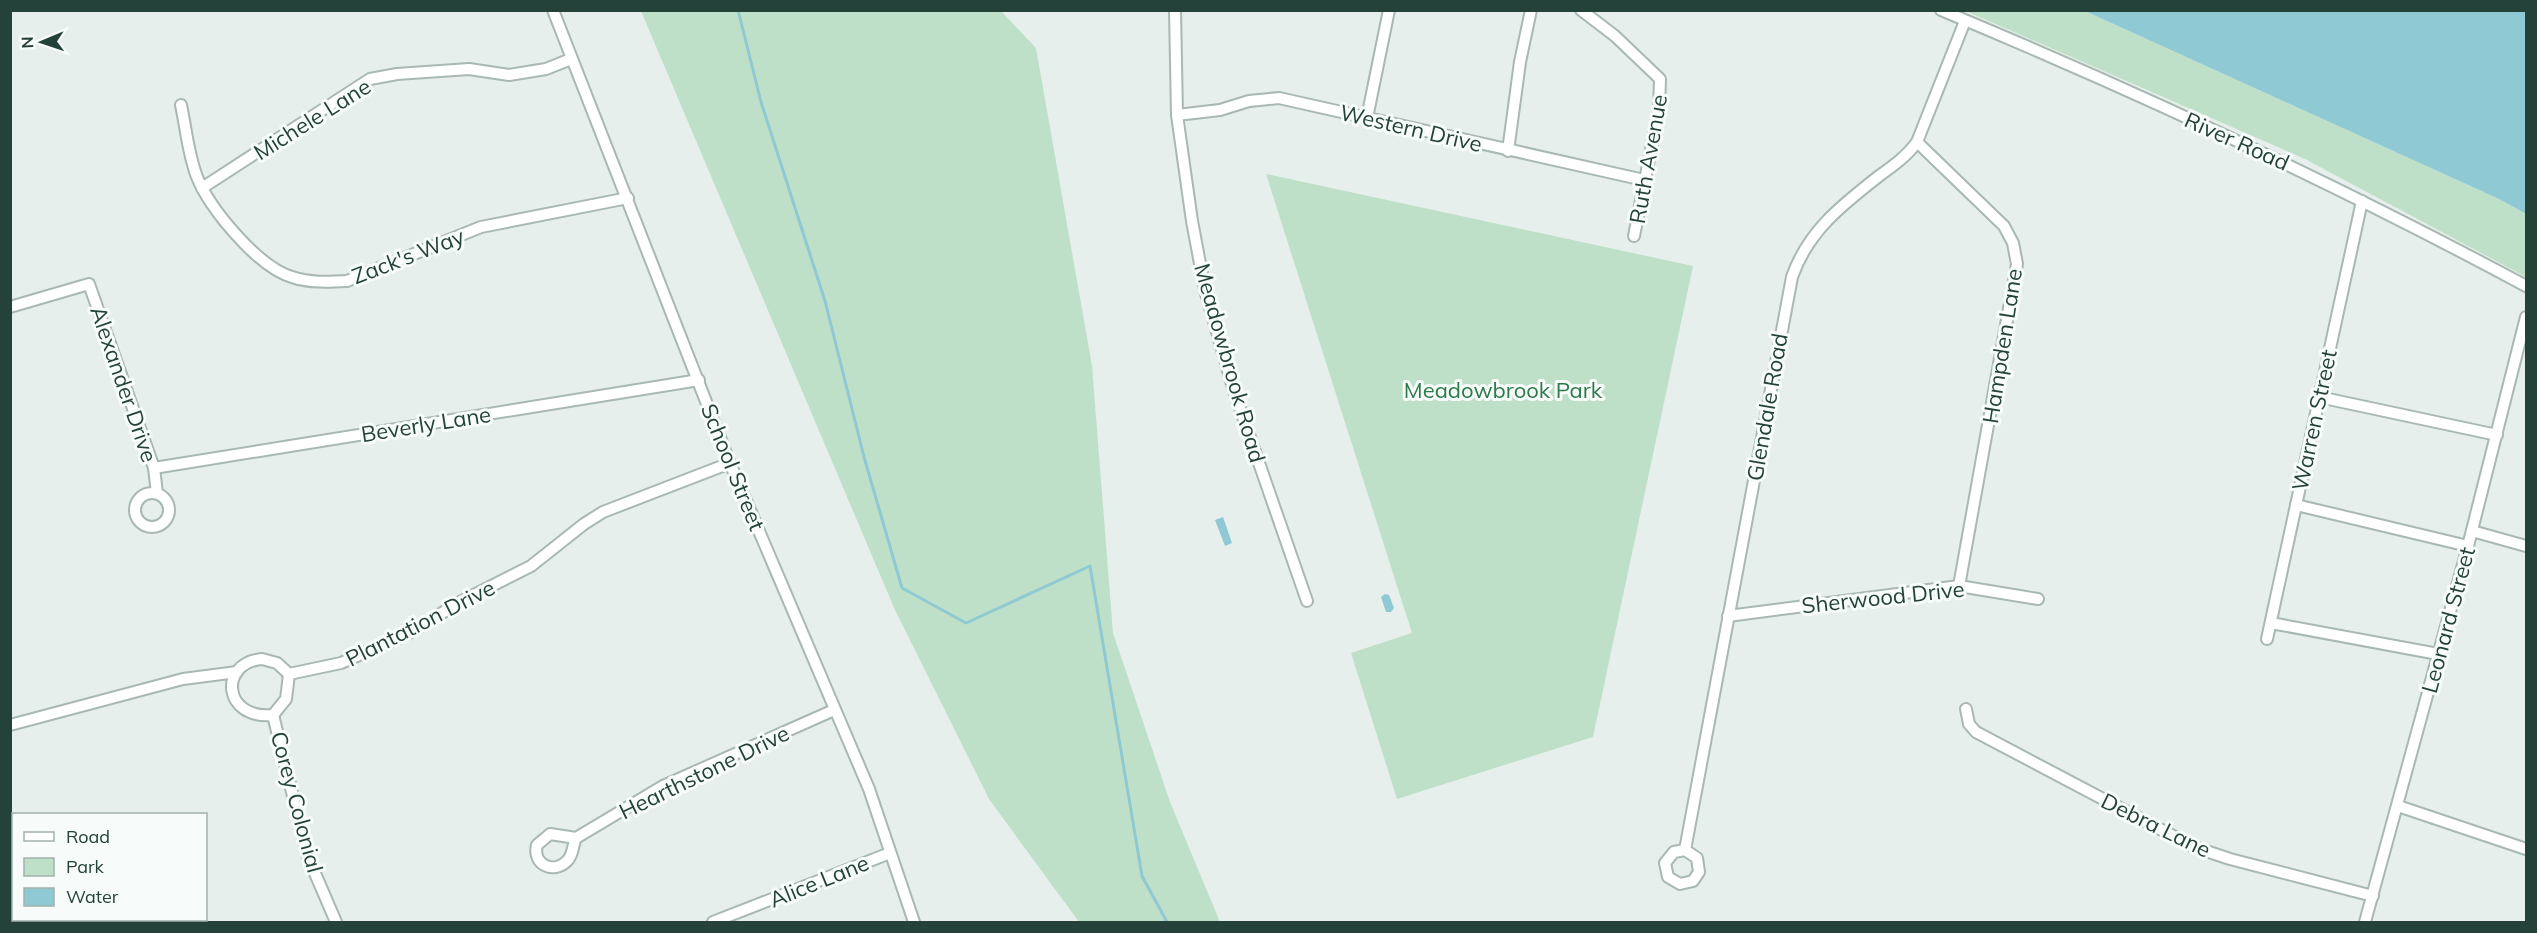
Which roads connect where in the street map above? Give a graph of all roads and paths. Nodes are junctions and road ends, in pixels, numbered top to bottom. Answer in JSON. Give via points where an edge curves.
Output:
{"nodes":[{"id":1,"x":553,"y":10,"type":"edge"},
{"id":2,"x":1176,"y":10,"type":"edge"},
{"id":3,"x":1389,"y":10,"type":"edge"},
{"id":4,"x":1532,"y":10,"type":"edge"},
{"id":5,"x":1581,"y":10,"type":"edge"},
{"id":6,"x":1941,"y":10,"type":"edge"},
{"id":7,"x":1965,"y":21,"type":"junction"},
{"id":8,"x":572,"y":59,"type":"junction"},
{"id":9,"x":182,"y":105,"type":"dead end"},
{"id":10,"x":1177,"y":115,"type":"junction"},
{"id":11,"x":1366,"y":118,"type":"junction"},
{"id":12,"x":1917,"y":142,"type":"junction"},
{"id":13,"x":1508,"y":151,"type":"junction"},
{"id":14,"x":1644,"y":180,"type":"junction"},
{"id":15,"x":202,"y":188,"type":"junction"},
{"id":16,"x":628,"y":198,"type":"junction"},
{"id":17,"x":2362,"y":201,"type":"junction"},
{"id":18,"x":1634,"y":236,"type":"dead end"},
{"id":19,"x":2526,"y":286,"type":"edge"},
{"id":20,"x":10,"y":307,"type":"edge"},
{"id":21,"x":2526,"y":316,"type":"edge"},
{"id":22,"x":699,"y":380,"type":"junction"},
{"id":23,"x":2319,"y":397,"type":"junction"},
{"id":24,"x":2497,"y":435,"type":"junction"},
{"id":25,"x":730,"y":463,"type":"junction"},
{"id":26,"x":154,"y":468,"type":"junction"},
{"id":27,"x":157,"y":493,"type":"dead end"},
{"id":28,"x":2296,"y":506,"type":"junction"},
{"id":29,"x":2472,"y":531,"type":"junction"},
{"id":30,"x":2468,"y":546,"type":"junction"},
{"id":31,"x":2526,"y":546,"type":"edge"},
{"id":32,"x":1959,"y":586,"type":"junction"},
{"id":33,"x":2038,"y":599,"type":"dead end"},
{"id":34,"x":1307,"y":601,"type":"dead end"},
{"id":35,"x":1728,"y":616,"type":"junction"},
{"id":36,"x":2271,"y":623,"type":"junction"},
{"id":37,"x":2267,"y":639,"type":"dead end"},
{"id":38,"x":2438,"y":654,"type":"junction"},
{"id":39,"x":237,"y":672,"type":"junction"},
{"id":40,"x":289,"y":674,"type":"junction"},
{"id":41,"x":1966,"y":709,"type":"dead end"},
{"id":42,"x":834,"y":710,"type":"junction"},
{"id":43,"x":273,"y":715,"type":"junction"},
{"id":44,"x":10,"y":725,"type":"edge"},
{"id":45,"x":2398,"y":806,"type":"junction"},
{"id":46,"x":576,"y":838,"type":"dead end"},
{"id":47,"x":2526,"y":849,"type":"edge"},
{"id":48,"x":1686,"y":850,"type":"dead end"},
{"id":49,"x":890,"y":853,"type":"junction"},
{"id":50,"x":2373,"y":896,"type":"junction"},
{"id":51,"x":336,"y":922,"type":"edge"},
{"id":52,"x":714,"y":922,"type":"edge"},
{"id":53,"x":914,"y":922,"type":"edge"},
{"id":54,"x":2365,"y":922,"type":"edge"}],
"edges":[{"from":1,"to":8,"type":"street","name":"School Street"},
{"from":2,"to":10,"type":"street","name":"Meadowbrook Road"},
{"from":3,"to":11,"type":"street"},
{"from":4,"to":13,"type":"street","via":[[1520,62]]},
{"from":5,"to":14,"type":"street","name":"Ruth Avenue","via":[[1660,79],[1659,109]]},
{"from":6,"to":7,"type":"street","name":"River Road"},
{"from":7,"to":12,"type":"street","name":"Glendale Road"},
{"from":7,"to":17,"type":"street","name":"River Road","via":[[2059,59]]},
{"from":8,"to":15,"type":"street","name":"Michele Lane","via":[[546,69],[509,75],[469,69],[370,79]]},
{"from":8,"to":16,"type":"street","name":"School Street"},
{"from":9,"to":15,"type":"street","name":"Zack's Way","via":[[192,160]]},
{"from":10,"to":11,"type":"street","name":"Western Drive","via":[[1279,98]]},
{"from":10,"to":34,"type":"street","name":"Meadowbrook Road","via":[[1196,244],[1217,335]]},
{"from":11,"to":13,"type":"street","name":"Western Drive"},
{"from":12,"to":32,"type":"street","name":"Hampden Lane","via":[[2004,226],[2013,243],[2017,264]]},
{"from":12,"to":35,"type":"street","name":"Glendale Road","via":[[1904,158],[1822,225],[1797,262],[1785,306]]},
{"from":13,"to":14,"type":"street","name":"Western Drive"},
{"from":14,"to":18,"type":"street","name":"Ruth Avenue"},
{"from":15,"to":16,"type":"street","name":"Zack's Way","via":[[226,224],[262,259],[291,277],[324,282],[366,275],[481,227]]},
{"from":16,"to":22,"type":"street","name":"School Street"},
{"from":17,"to":19,"type":"street","name":"River Road"},
{"from":17,"to":23,"type":"street","name":"Warren Street"},
{"from":20,"to":26,"type":"street","name":"Alexander Drive","via":[[89,284]]},
{"from":21,"to":24,"type":"street","name":"Leonard Street"},
{"from":22,"to":25,"type":"street","name":"School Street"},
{"from":22,"to":26,"type":"street","name":"Beverly Lane"},
{"from":23,"to":24,"type":"street"},
{"from":23,"to":28,"type":"street","name":"Warren Street"},
{"from":24,"to":29,"type":"street","name":"Leonard Street"},
{"from":25,"to":40,"type":"street","name":"Plantation Drive","via":[[603,512],[531,567],[395,640],[341,663]]},
{"from":25,"to":42,"type":"street","name":"School Street"},
{"from":26,"to":27,"type":"street","name":"Alexander Drive"},
{"from":28,"to":30,"type":"street"},
{"from":28,"to":36,"type":"street","name":"Warren Street"},
{"from":29,"to":30,"type":"street","name":"Leonard Street"},
{"from":29,"to":31,"type":"street"},
{"from":30,"to":38,"type":"street","name":"Leonard Street"},
{"from":32,"to":33,"type":"street","name":"Sherwood Drive"},
{"from":32,"to":35,"type":"street","name":"Sherwood Drive"},
{"from":35,"to":48,"type":"street","name":"Glendale Road"},
{"from":36,"to":37,"type":"street","name":"Warren Street"},
{"from":36,"to":38,"type":"street"},
{"from":38,"to":45,"type":"street","name":"Leonard Street"},
{"from":39,"to":40,"type":"street","via":[[246,662],[262,659],[277,663]]},
{"from":39,"to":43,"type":"street","via":[[232,689],[241,708]]},
{"from":39,"to":44,"type":"street","via":[[183,679]]},
{"from":40,"to":43,"type":"street","via":[[286,699]]},
{"from":41,"to":50,"type":"street","name":"Debra Lane","via":[[1969,724],[1976,732],[2194,847]]},
{"from":42,"to":46,"type":"street","name":"Hearthstone Drive","via":[[663,786]]},
{"from":42,"to":49,"type":"street","name":"School Street","via":[[869,789]]},
{"from":43,"to":51,"type":"street","name":"Corey Colonial","via":[[308,856]]},
{"from":45,"to":47,"type":"street"},
{"from":45,"to":50,"type":"street","name":"Leonard Street"},
{"from":49,"to":52,"type":"street","name":"Alice Lane"},
{"from":49,"to":53,"type":"street","name":"School Street"},
{"from":50,"to":54,"type":"street","name":"Leonard Street"}]}
